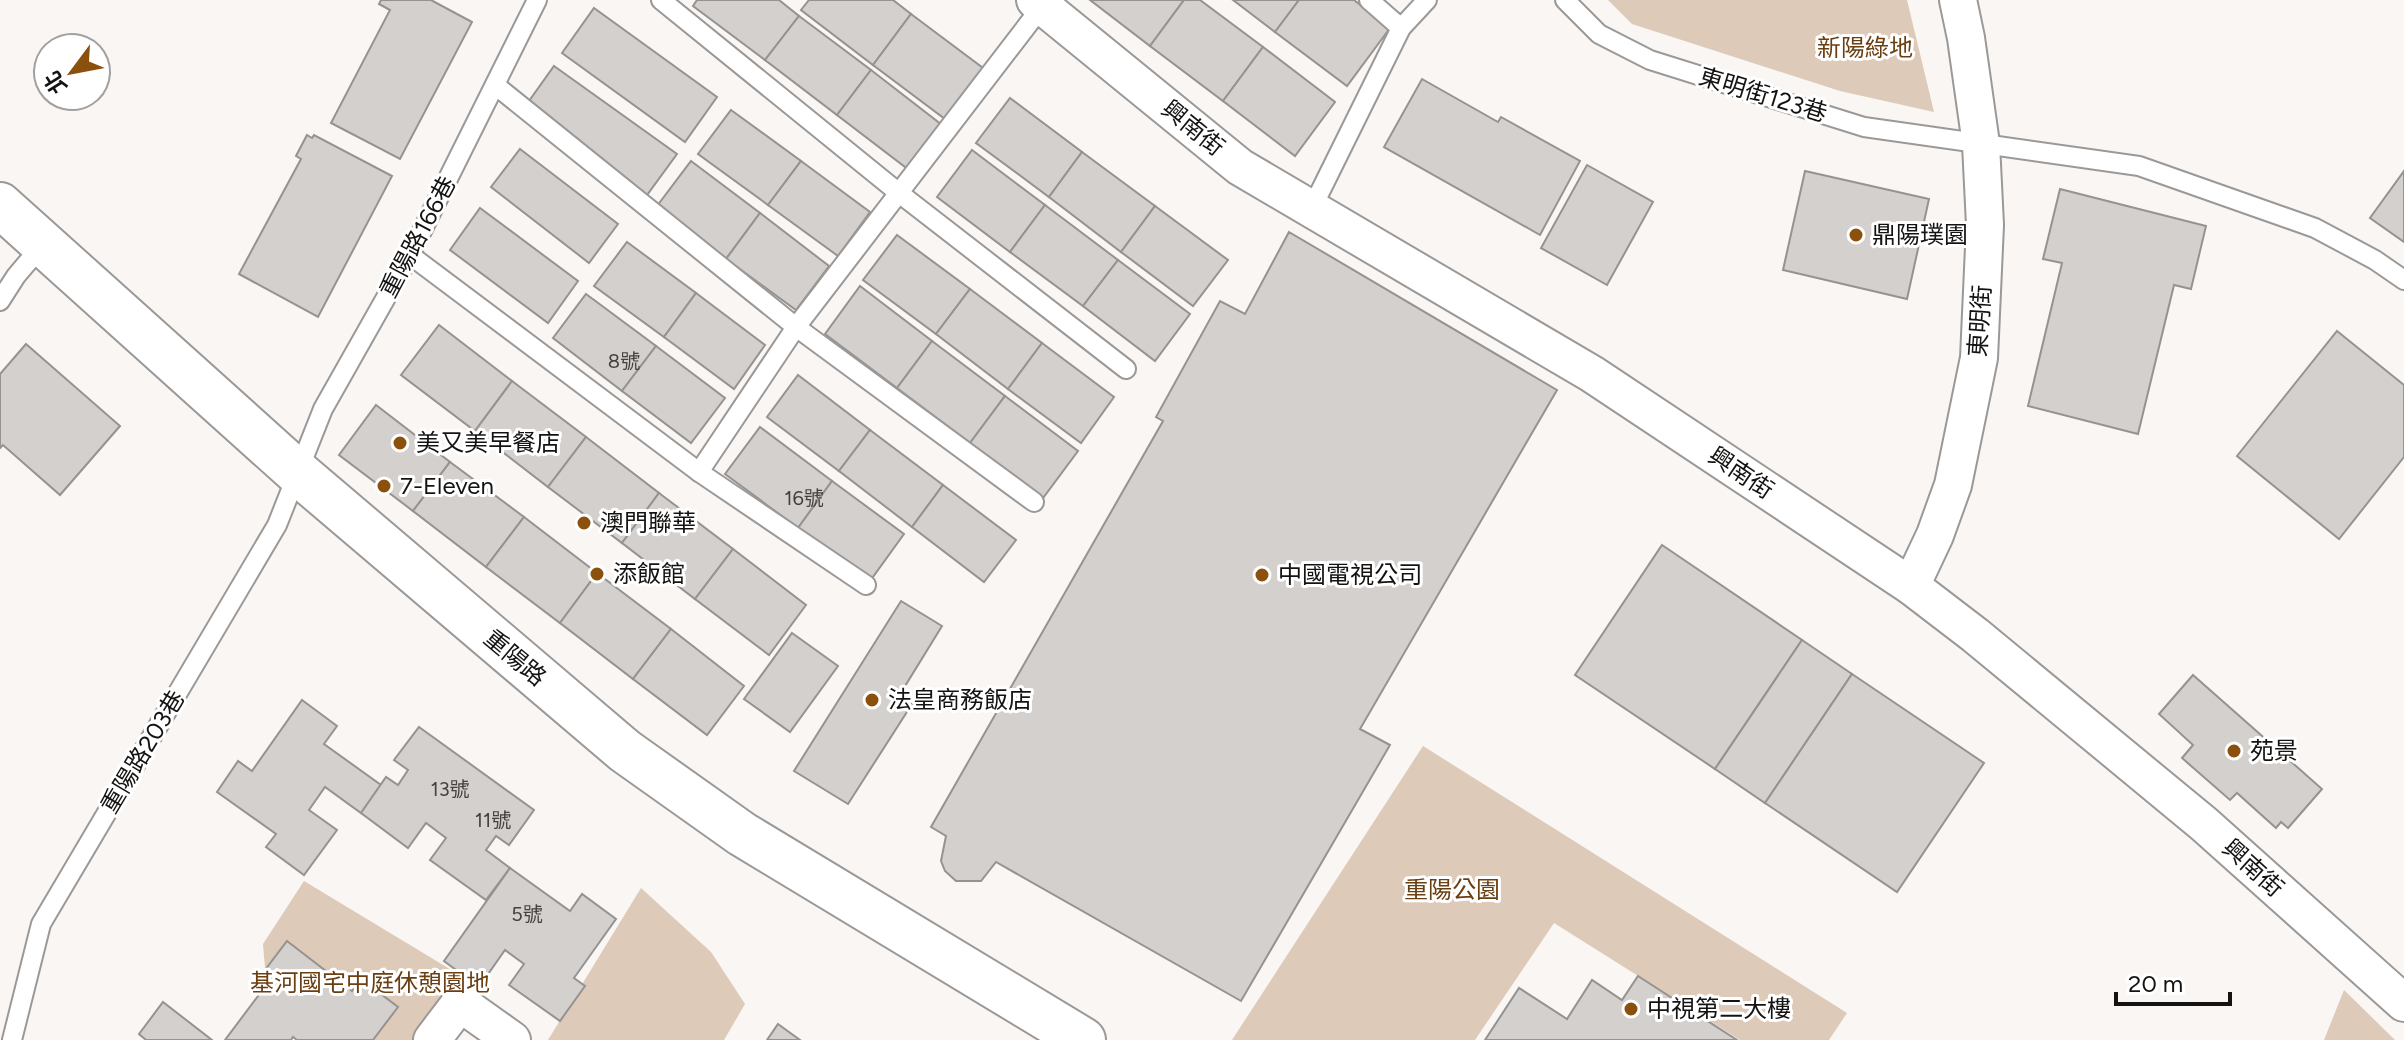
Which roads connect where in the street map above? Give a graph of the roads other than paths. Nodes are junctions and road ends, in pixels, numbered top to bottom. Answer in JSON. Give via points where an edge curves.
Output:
{"nodes":[{"id":1,"x":537,"y":0,"type":"edge"},
{"id":2,"x":661,"y":0,"type":"edge"},
{"id":3,"x":1369,"y":0,"type":"edge"},
{"id":4,"x":1427,"y":0,"type":"edge"},
{"id":5,"x":1565,"y":0,"type":"edge"},
{"id":6,"x":1958,"y":0,"type":"edge"},
{"id":7,"x":1042,"y":2,"type":"edge"},
{"id":8,"x":1401,"y":28,"type":"junction"},
{"id":9,"x":495,"y":85,"type":"junction"},
{"id":10,"x":1981,"y":144,"type":"junction"},
{"id":11,"x":899,"y":193,"type":"junction"},
{"id":12,"x":0,"y":205,"type":"edge"},
{"id":13,"x":1312,"y":208,"type":"junction"},
{"id":14,"x":44,"y":243,"type":"junction"},
{"id":15,"x":410,"y":255,"type":"junction"},
{"id":16,"x":2404,"y":280,"type":"edge"},
{"id":17,"x":0,"y":301,"type":"edge"},
{"id":18,"x":796,"y":327,"type":"junction"},
{"id":19,"x":1126,"y":369,"type":"dead end"},
{"id":20,"x":297,"y":472,"type":"junction"},
{"id":21,"x":699,"y":472,"type":"junction"},
{"id":22,"x":1034,"y":502,"type":"dead end"},
{"id":23,"x":866,"y":585,"type":"dead end"},
{"id":24,"x":1911,"y":586,"type":"junction"},
{"id":25,"x":2404,"y":1003,"type":"edge"},
{"id":26,"x":12,"y":1040,"type":"edge"},
{"id":27,"x":432,"y":1040,"type":"edge"},
{"id":28,"x":512,"y":1040,"type":"edge"},
{"id":29,"x":1083,"y":1040,"type":"edge"}],
"edges":[{"from":1,"to":9,"type":"lane","name":"重陽路166巷"},
{"from":2,"to":11,"type":"lane"},
{"from":3,"to":8,"type":"lane"},
{"from":4,"to":8,"type":"lane"},
{"from":5,"to":10,"type":"lane","name":"東明街123巷","via":[[1599,34],[1650,60],[1864,127]]},
{"from":6,"to":10,"type":"street","name":"東明街"},
{"from":7,"to":11,"type":"lane"},
{"from":7,"to":13,"type":"street","name":"興南街","via":[[1240,167]]},
{"from":8,"to":13,"type":"lane"},
{"from":9,"to":15,"type":"lane","name":"重陽路166巷"},
{"from":9,"to":18,"type":"lane"},
{"from":10,"to":16,"type":"lane","name":"東明街123巷","via":[[2139,166],[2315,228]]},
{"from":10,"to":24,"type":"street","name":"東明街","via":[[1985,225],[1979,358],[1953,485]]},
{"from":11,"to":18,"type":"lane"},
{"from":11,"to":19,"type":"lane"},
{"from":12,"to":14,"type":"street","name":"重陽路"},
{"from":13,"to":24,"type":"street","name":"興南街","via":[[1592,374]]},
{"from":14,"to":17,"type":"lane"},
{"from":14,"to":20,"type":"street","name":"重陽路"},
{"from":15,"to":20,"type":"lane","name":"重陽路166巷","via":[[323,409]]},
{"from":15,"to":21,"type":"lane"},
{"from":18,"to":21,"type":"lane"},
{"from":18,"to":22,"type":"lane"},
{"from":20,"to":26,"type":"lane","name":"重陽路203巷","via":[[277,525],[41,924]]},
{"from":20,"to":29,"type":"street","name":"重陽路","via":[[625,751],[742,834]]},
{"from":21,"to":23,"type":"lane"},
{"from":24,"to":25,"type":"street","name":"興南街","via":[[2204,824]]},
{"from":27,"to":28,"type":"street","via":[[460,1003]]}]}
